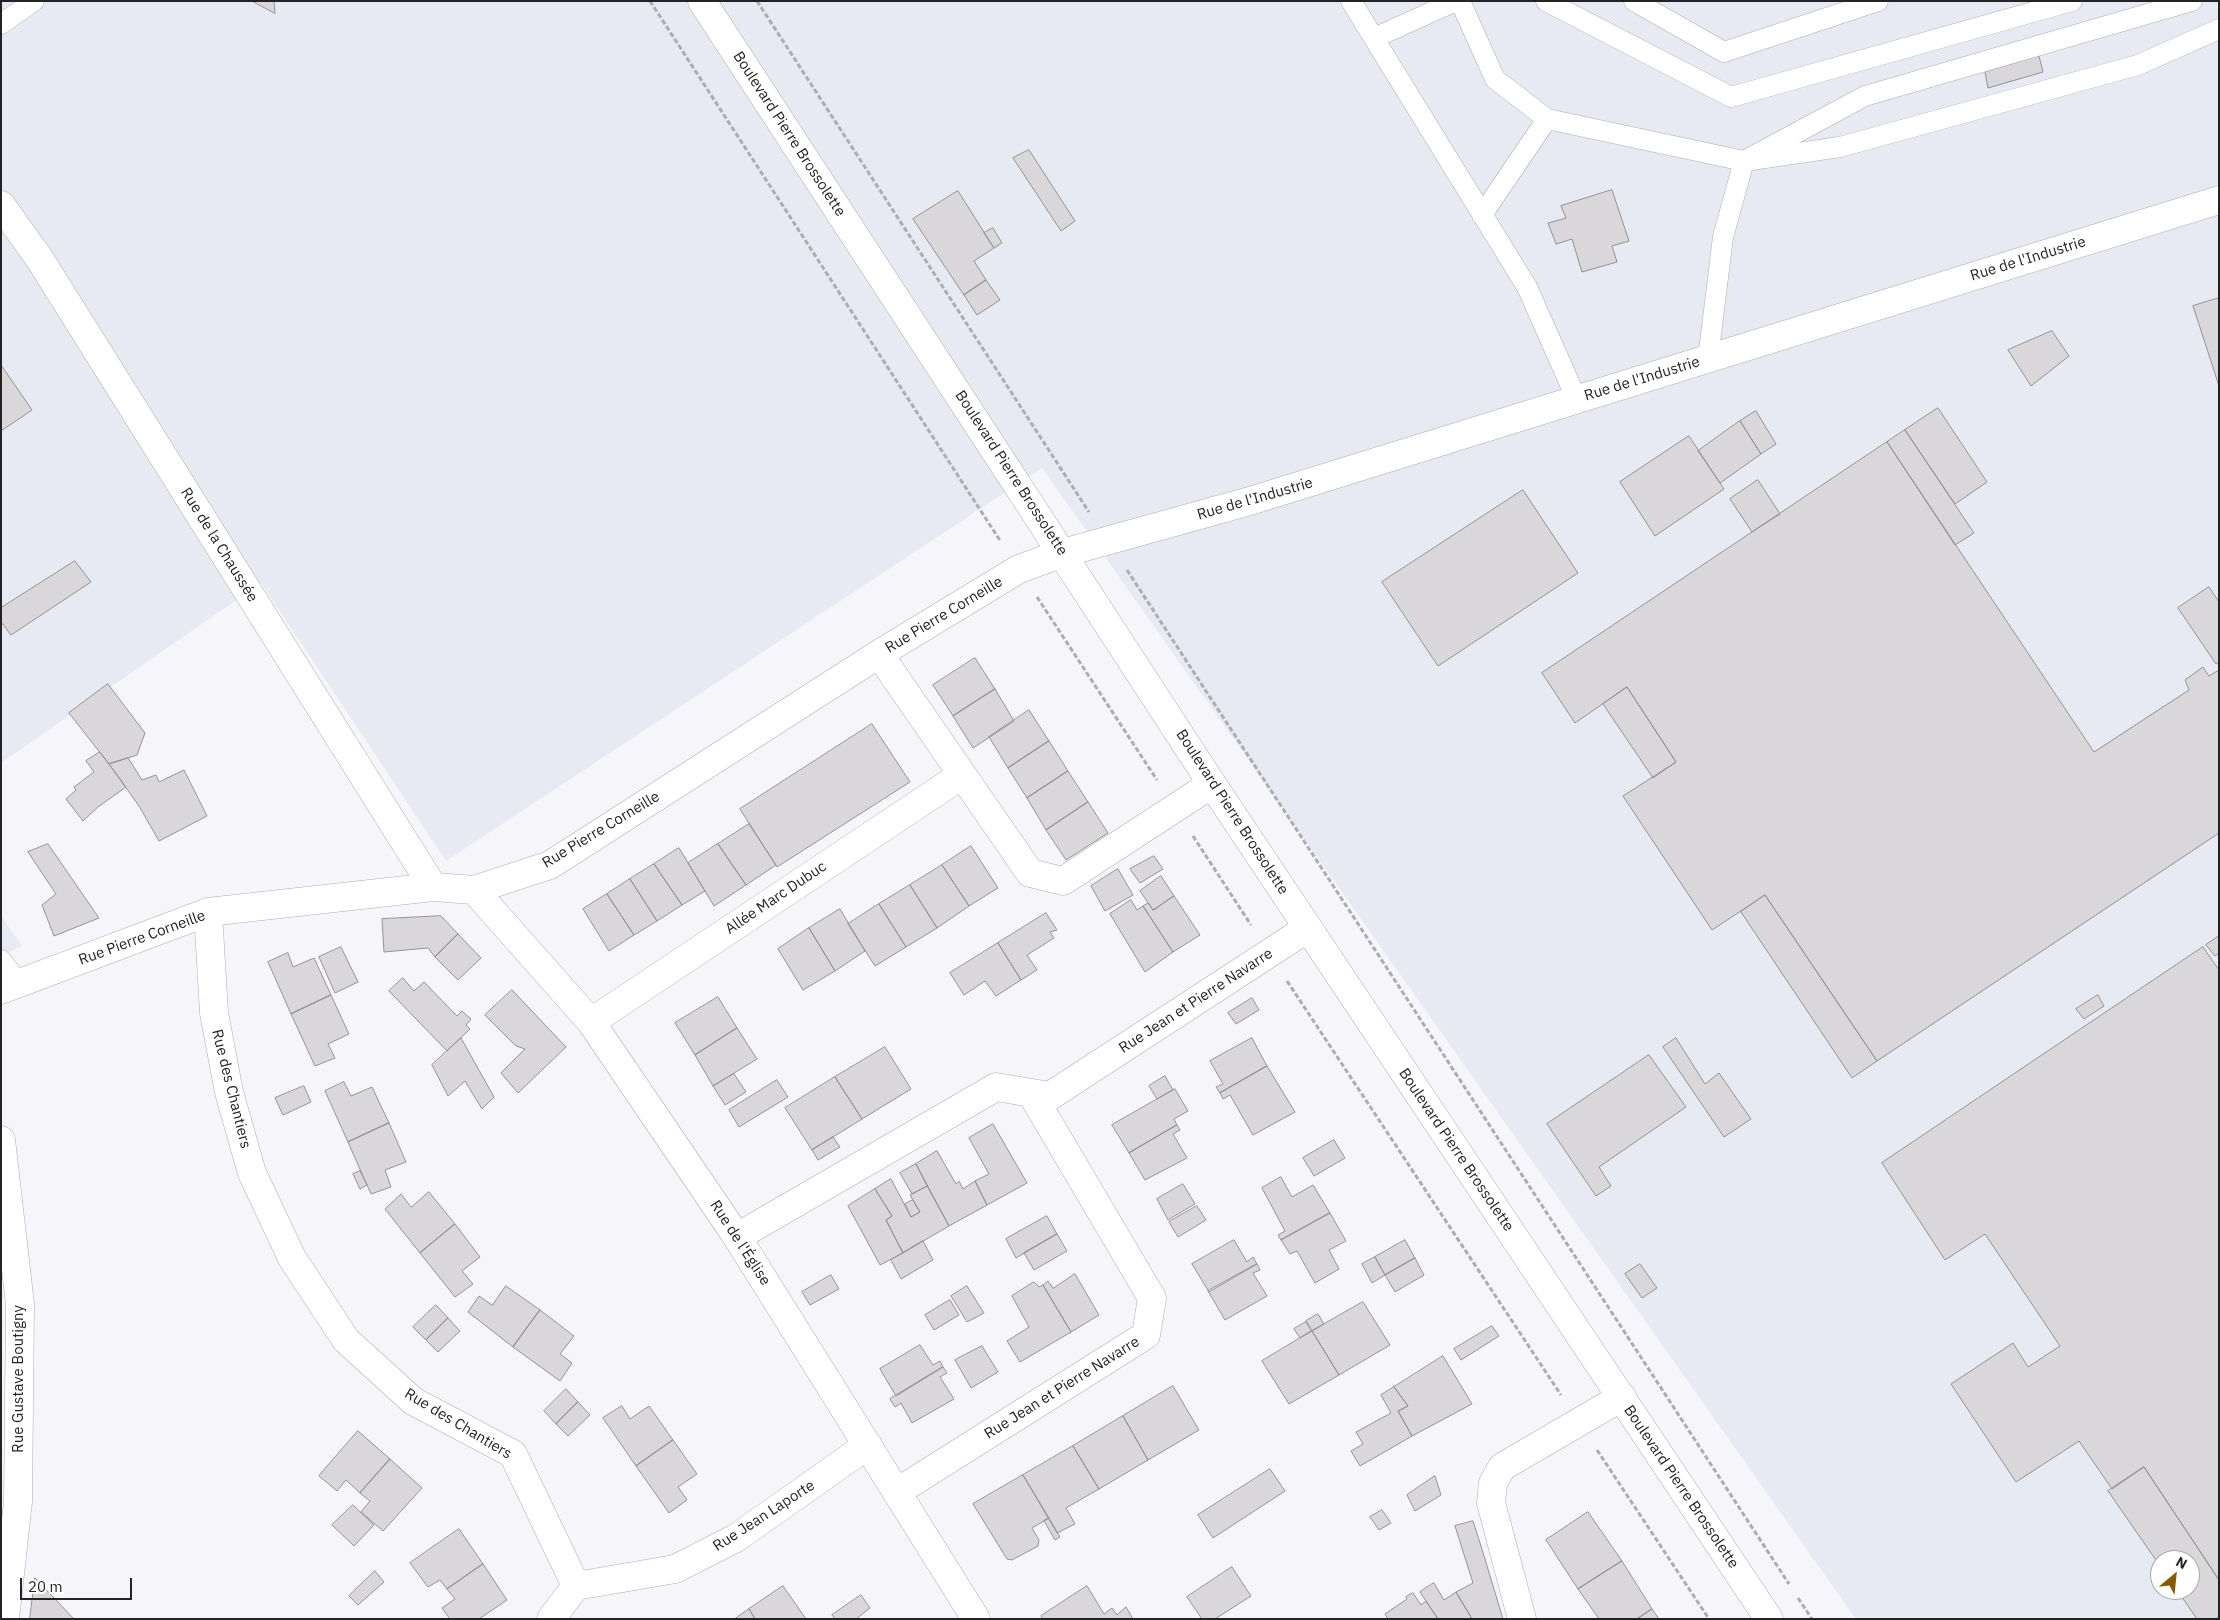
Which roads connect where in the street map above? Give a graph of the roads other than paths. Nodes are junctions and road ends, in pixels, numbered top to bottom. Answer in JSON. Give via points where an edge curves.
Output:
{"nodes":[{"id":1,"x":34,"y":1,"type":"edge"},
{"id":2,"x":702,"y":1,"type":"edge"},
{"id":3,"x":1351,"y":1,"type":"edge"},
{"id":4,"x":1458,"y":1,"type":"edge"},
{"id":5,"x":1546,"y":1,"type":"edge"},
{"id":6,"x":1634,"y":1,"type":"edge"},
{"id":7,"x":1878,"y":1,"type":"edge"},
{"id":8,"x":2072,"y":1,"type":"edge"},
{"id":9,"x":2192,"y":1,"type":"edge"},
{"id":10,"x":1,"y":24,"type":"edge"},
{"id":11,"x":2219,"y":29,"type":"edge"},
{"id":12,"x":1374,"y":38,"type":"junction"},
{"id":13,"x":1547,"y":119,"type":"junction"},
{"id":14,"x":1744,"y":161,"type":"junction"},
{"id":15,"x":2219,"y":200,"type":"edge"},
{"id":16,"x":1,"y":205,"type":"edge"},
{"id":17,"x":1482,"y":215,"type":"junction"},
{"id":18,"x":1708,"y":358,"type":"junction"},
{"id":19,"x":1577,"y":400,"type":"junction"},
{"id":20,"x":1063,"y":553,"type":"junction"},
{"id":21,"x":879,"y":654,"type":"junction"},
{"id":22,"x":962,"y":775,"type":"junction"},
{"id":23,"x":1212,"y":784,"type":"junction"},
{"id":24,"x":432,"y":887,"type":"junction"},
{"id":25,"x":474,"y":890,"type":"junction"},
{"id":26,"x":208,"y":912,"type":"junction"},
{"id":27,"x":1308,"y":928,"type":"junction"},
{"id":28,"x":1,"y":960,"type":"edge"},
{"id":29,"x":10,"y":987,"type":"edge"},
{"id":30,"x":591,"y":1022,"type":"junction"},
{"id":31,"x":1031,"y":1093,"type":"junction"},
{"id":32,"x":1,"y":1140,"type":"edge"},
{"id":33,"x":737,"y":1238,"type":"junction"},
{"id":34,"x":1622,"y":1398,"type":"junction"},
{"id":35,"x":868,"y":1445,"type":"junction"},
{"id":36,"x":897,"y":1492,"type":"junction"},
{"id":37,"x":576,"y":1586,"type":"junction"},
{"id":38,"x":5,"y":1619,"type":"edge"},
{"id":39,"x":551,"y":1619,"type":"edge"},
{"id":40,"x":976,"y":1619,"type":"edge"},
{"id":41,"x":1522,"y":1619,"type":"edge"},
{"id":42,"x":1769,"y":1619,"type":"edge"}],
"edges":[{"from":1,"to":10,"type":"lane"},
{"from":2,"to":20,"type":"street","name":"Boulevard Pierre Brossolette"},
{"from":3,"to":12,"type":"lane"},
{"from":4,"to":12,"type":"lane"},
{"from":4,"to":13,"type":"lane","via":[[1495,80]]},
{"from":5,"to":8,"type":"lane","via":[[1730,97]]},
{"from":6,"to":7,"type":"lane","via":[[1724,52]]},
{"from":9,"to":14,"type":"lane","via":[[1865,96]]},
{"from":11,"to":14,"type":"lane","via":[[2138,65],[1840,147]]},
{"from":12,"to":17,"type":"lane"},
{"from":13,"to":14,"type":"lane"},
{"from":13,"to":17,"type":"lane"},
{"from":14,"to":18,"type":"lane","via":[[1723,237]]},
{"from":15,"to":18,"type":"street","name":"Rue de l'Industrie"},
{"from":16,"to":24,"type":"street","name":"Rue de la Chaussée","via":[[39,258]]},
{"from":17,"to":19,"type":"lane","via":[[1527,287]]},
{"from":18,"to":19,"type":"street","name":"Rue de l'Industrie"},
{"from":19,"to":20,"type":"street","name":"Rue de l'Industrie","via":[[1250,501]]},
{"from":20,"to":21,"type":"street","name":"Rue Pierre Corneille","via":[[1019,569]]},
{"from":20,"to":23,"type":"street","name":"Boulevard Pierre Brossolette"},
{"from":21,"to":22,"type":"street"},
{"from":21,"to":25,"type":"street","name":"Rue Pierre Corneille","via":[[550,865]]},
{"from":22,"to":23,"type":"street","via":[[1030,873],[1063,881]]},
{"from":22,"to":30,"type":"street","name":"Allée Marc Dubuc"},
{"from":23,"to":27,"type":"street","name":"Boulevard Pierre Brossolette"},
{"from":24,"to":25,"type":"street","name":"Rue Pierre Corneille"},
{"from":24,"to":26,"type":"street","name":"Rue Pierre Corneille"},
{"from":25,"to":30,"type":"street","name":"Rue de l'Église"},
{"from":26,"to":29,"type":"street","name":"Rue Pierre Corneille"},
{"from":26,"to":37,"type":"street","name":"Rue des Chantiers","via":[[214,1013],[229,1092],[252,1172],[292,1258],[346,1340],[413,1401],[514,1454]]},
{"from":27,"to":31,"type":"street","name":"Rue Jean et Pierre Navarre","via":[[1050,1096]]},
{"from":27,"to":34,"type":"street","name":"Boulevard Pierre Brossolette"},
{"from":28,"to":29,"type":"lane"},
{"from":30,"to":33,"type":"street","name":"Rue de l'Église"},
{"from":31,"to":33,"type":"street","name":"Rue Jean et Pierre Navarre","via":[[996,1087]]},
{"from":31,"to":36,"type":"street","name":"Rue Jean et Pierre Navarre","via":[[1152,1298],[1146,1334]]},
{"from":32,"to":38,"type":"street","name":"Rue Gustave Boutigny","via":[[20,1304],[18,1502]]},
{"from":33,"to":35,"type":"street","name":"Rue de l'Église"},
{"from":34,"to":41,"type":"street","via":[[1502,1467],[1493,1483],[1491,1503]]},
{"from":34,"to":42,"type":"street","name":"Boulevard Pierre Brossolette"},
{"from":35,"to":36,"type":"street","name":"Rue de l'Église"},
{"from":35,"to":37,"type":"street","name":"Rue Jean Laporte","via":[[736,1538],[675,1569]]},
{"from":36,"to":40,"type":"street","name":"Rue de l'Église"},
{"from":37,"to":39,"type":"street"}]}
